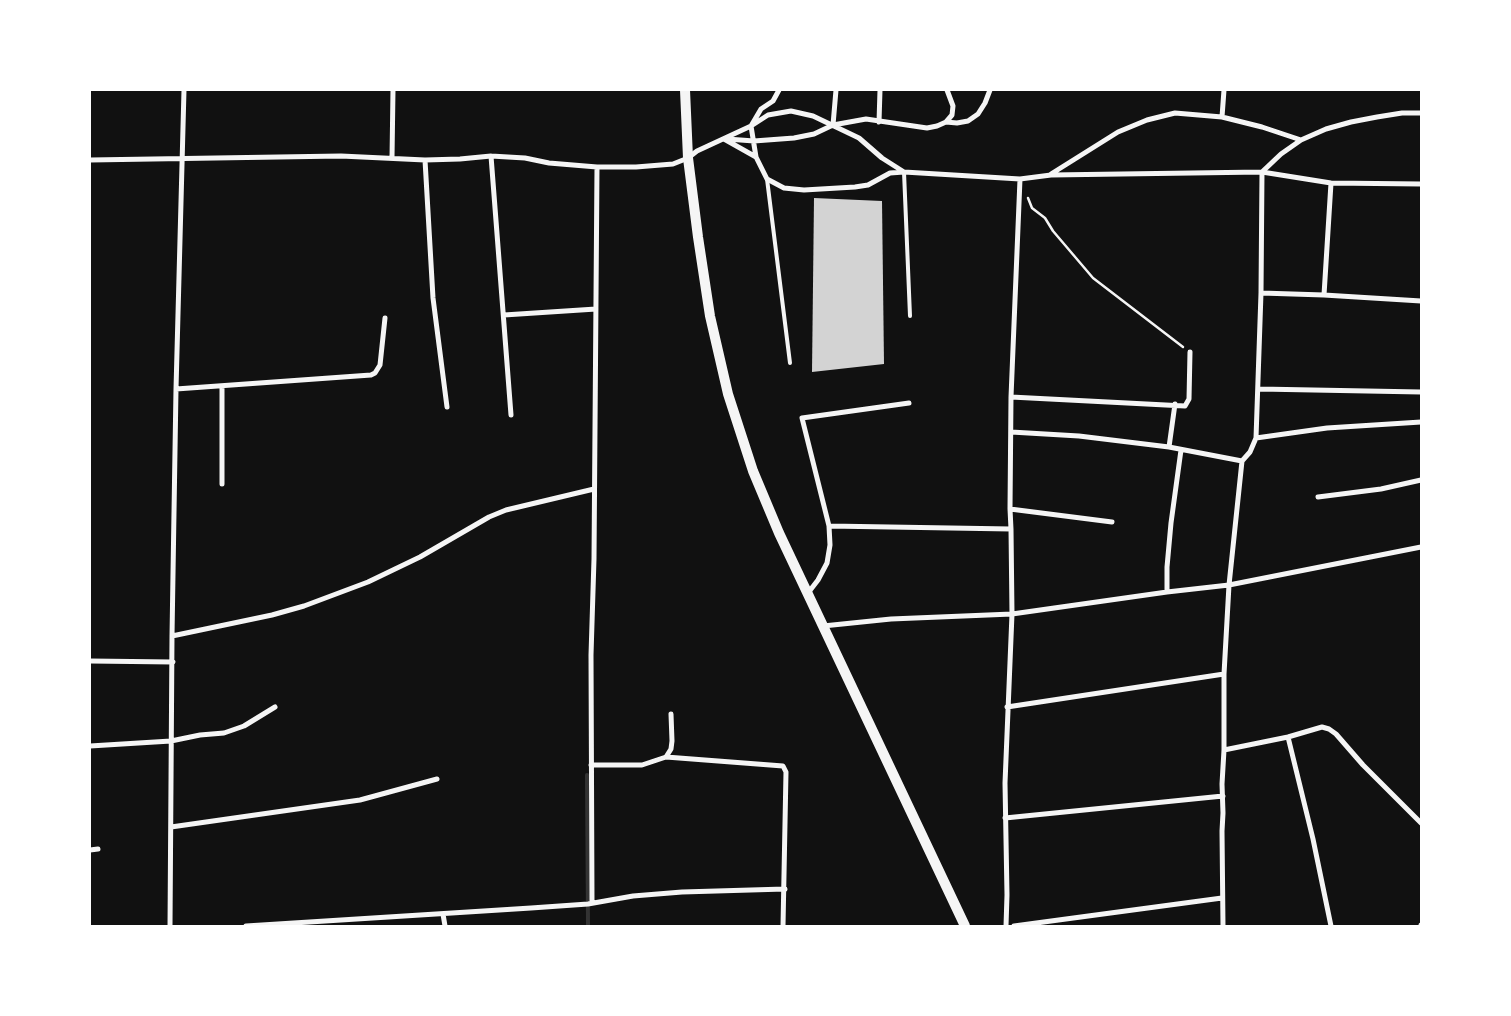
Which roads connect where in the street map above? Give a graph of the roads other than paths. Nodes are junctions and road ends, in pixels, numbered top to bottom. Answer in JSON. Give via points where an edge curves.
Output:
{"nodes":[{"id":1,"x":184,"y":90,"type":"edge"},
{"id":2,"x":393,"y":90,"type":"edge"},
{"id":3,"x":685,"y":90,"type":"edge"},
{"id":4,"x":779,"y":90,"type":"edge"},
{"id":5,"x":836,"y":90,"type":"edge"},
{"id":6,"x":880,"y":90,"type":"edge"},
{"id":7,"x":947,"y":90,"type":"edge"},
{"id":8,"x":990,"y":90,"type":"edge"},
{"id":9,"x":1224,"y":90,"type":"edge"},
{"id":10,"x":1421,"y":113,"type":"edge"},
{"id":11,"x":1222,"y":117,"type":"junction"},
{"id":12,"x":879,"y":122,"type":"junction"},
{"id":13,"x":946,"y":122,"type":"junction"},
{"id":14,"x":833,"y":125,"type":"junction"},
{"id":15,"x":751,"y":126,"type":"junction"},
{"id":16,"x":724,"y":139,"type":"junction"},
{"id":17,"x":1302,"y":140,"type":"junction"},
{"id":18,"x":754,"y":141,"type":"junction"},
{"id":19,"x":491,"y":156,"type":"junction"},
{"id":20,"x":756,"y":157,"type":"junction"},
{"id":21,"x":392,"y":158,"type":"junction"},
{"id":22,"x":688,"y":158,"type":"junction"},
{"id":23,"x":182,"y":159,"type":"junction"},
{"id":24,"x":90,"y":160,"type":"edge"},
{"id":25,"x":425,"y":160,"type":"junction"},
{"id":26,"x":596,"y":167,"type":"junction"},
{"id":27,"x":904,"y":172,"type":"junction"},
{"id":28,"x":1262,"y":172,"type":"junction"},
{"id":29,"x":1051,"y":175,"type":"junction"},
{"id":30,"x":767,"y":179,"type":"junction"},
{"id":31,"x":1020,"y":179,"type":"junction"},
{"id":32,"x":1332,"y":183,"type":"junction"},
{"id":33,"x":1421,"y":184,"type":"edge"},
{"id":34,"x":1261,"y":293,"type":"junction"},
{"id":35,"x":1324,"y":295,"type":"junction"},
{"id":36,"x":1421,"y":302,"type":"edge"},
{"id":37,"x":596,"y":310,"type":"junction"},
{"id":38,"x":504,"y":316,"type":"junction"},
{"id":39,"x":910,"y":316,"type":"dead end"},
{"id":40,"x":385,"y":318,"type":"dead end"},
{"id":41,"x":1190,"y":352,"type":"road end"},
{"id":42,"x":790,"y":363,"type":"dead end"},
{"id":43,"x":222,"y":386,"type":"junction"},
{"id":44,"x":176,"y":389,"type":"junction"},
{"id":45,"x":1259,"y":389,"type":"junction"},
{"id":46,"x":1421,"y":392,"type":"edge"},
{"id":47,"x":1011,"y":397,"type":"junction"},
{"id":48,"x":909,"y":403,"type":"dead end"},
{"id":49,"x":1175,"y":404,"type":"junction"},
{"id":50,"x":447,"y":407,"type":"dead end"},
{"id":51,"x":511,"y":415,"type":"dead end"},
{"id":52,"x":1421,"y":422,"type":"edge"},
{"id":53,"x":1011,"y":432,"type":"junction"},
{"id":54,"x":1256,"y":438,"type":"junction"},
{"id":55,"x":1169,"y":447,"type":"junction"},
{"id":56,"x":1181,"y":450,"type":"junction"},
{"id":57,"x":1242,"y":461,"type":"junction"},
{"id":58,"x":1421,"y":480,"type":"edge"},
{"id":59,"x":222,"y":484,"type":"dead end"},
{"id":60,"x":594,"y":489,"type":"junction"},
{"id":61,"x":1318,"y":497,"type":"dead end"},
{"id":62,"x":1010,"y":509,"type":"junction"},
{"id":63,"x":1112,"y":522,"type":"dead end"},
{"id":64,"x":830,"y":526,"type":"junction"},
{"id":65,"x":1012,"y":529,"type":"junction"},
{"id":66,"x":1421,"y":547,"type":"edge"},
{"id":67,"x":1229,"y":585,"type":"junction"},
{"id":68,"x":1167,"y":592,"type":"junction"},
{"id":69,"x":808,"y":594,"type":"junction"},
{"id":70,"x":1012,"y":614,"type":"junction"},
{"id":71,"x":823,"y":626,"type":"junction"},
{"id":72,"x":172,"y":636,"type":"junction"},
{"id":73,"x":90,"y":661,"type":"edge"},
{"id":74,"x":172,"y":662,"type":"junction"},
{"id":75,"x":1224,"y":674,"type":"junction"},
{"id":76,"x":275,"y":707,"type":"dead end"},
{"id":77,"x":1007,"y":707,"type":"junction"},
{"id":78,"x":671,"y":714,"type":"dead end"},
{"id":79,"x":1288,"y":737,"type":"junction"},
{"id":80,"x":171,"y":741,"type":"junction"},
{"id":81,"x":90,"y":746,"type":"edge"},
{"id":82,"x":1224,"y":750,"type":"junction"},
{"id":83,"x":666,"y":758,"type":"junction"},
{"id":84,"x":591,"y":765,"type":"junction"},
{"id":85,"x":437,"y":779,"type":"dead end"},
{"id":86,"x":1223,"y":796,"type":"junction"},
{"id":87,"x":1005,"y":818,"type":"junction"},
{"id":88,"x":1421,"y":823,"type":"edge"},
{"id":89,"x":171,"y":827,"type":"junction"},
{"id":90,"x":98,"y":849,"type":"dead end"},
{"id":91,"x":90,"y":850,"type":"edge"},
{"id":92,"x":785,"y":889,"type":"junction"},
{"id":93,"x":1222,"y":898,"type":"junction"},
{"id":94,"x":592,"y":902,"type":"junction"},
{"id":95,"x":443,"y":914,"type":"junction"},
{"id":96,"x":170,"y":926,"type":"edge"},
{"id":97,"x":246,"y":926,"type":"edge"},
{"id":98,"x":257,"y":926,"type":"edge"},
{"id":99,"x":445,"y":926,"type":"edge"},
{"id":100,"x":783,"y":926,"type":"edge"},
{"id":101,"x":966,"y":926,"type":"edge"},
{"id":102,"x":1006,"y":926,"type":"edge"},
{"id":103,"x":1014,"y":926,"type":"edge"},
{"id":104,"x":1223,"y":926,"type":"edge"},
{"id":105,"x":1331,"y":926,"type":"edge"}],
"edges":[{"from":1,"to":23,"type":"street"},
{"from":2,"to":21,"type":"street"},
{"from":3,"to":22,"type":"main road"},
{"from":4,"to":15,"type":"street","via":[[773,101],[761,109]]},
{"from":5,"to":14,"type":"street"},
{"from":6,"to":12,"type":"street"},
{"from":7,"to":13,"type":"street","via":[[953,106],[952,115]]},
{"from":8,"to":13,"type":"street","via":[[978,114],[968,121]]},
{"from":9,"to":11,"type":"street"},
{"from":10,"to":17,"type":"street","via":[[1352,122]]},
{"from":11,"to":17,"type":"street"},
{"from":11,"to":29,"type":"street","via":[[1175,113],[1147,120],[1118,132]]},
{"from":12,"to":13,"type":"street","via":[[928,128]]},
{"from":12,"to":14,"type":"street","via":[[866,119]]},
{"from":14,"to":15,"type":"street","via":[[791,111],[768,115]]},
{"from":14,"to":18,"type":"street","via":[[814,134]]},
{"from":14,"to":27,"type":"street","via":[[859,138]]},
{"from":15,"to":16,"type":"street"},
{"from":15,"to":18,"type":"street"},
{"from":16,"to":18,"type":"street"},
{"from":16,"to":20,"type":"street"},
{"from":16,"to":22,"type":"street"},
{"from":17,"to":28,"type":"street"},
{"from":18,"to":20,"type":"street"},
{"from":19,"to":25,"type":"street"},
{"from":19,"to":26,"type":"street"},
{"from":19,"to":38,"type":"street"},
{"from":20,"to":30,"type":"street"},
{"from":21,"to":23,"type":"street"},
{"from":21,"to":25,"type":"street"},
{"from":22,"to":26,"type":"street","via":[[673,164]]},
{"from":22,"to":69,"type":"main road","via":[[710,316],[728,394],[753,471]]},
{"from":23,"to":24,"type":"street"},
{"from":23,"to":44,"type":"street"},
{"from":25,"to":50,"type":"street","via":[[433,298]]},
{"from":26,"to":37,"type":"street"},
{"from":27,"to":30,"type":"street","via":[[890,173],[868,185],[804,190],[784,188]]},
{"from":27,"to":31,"type":"street"},
{"from":27,"to":39,"type":"lane"},
{"from":28,"to":29,"type":"street"},
{"from":28,"to":32,"type":"street"},
{"from":28,"to":34,"type":"street"},
{"from":29,"to":31,"type":"street"},
{"from":30,"to":42,"type":"lane"},
{"from":31,"to":47,"type":"street"},
{"from":32,"to":33,"type":"street"},
{"from":32,"to":35,"type":"street"},
{"from":34,"to":35,"type":"street"},
{"from":34,"to":45,"type":"street"},
{"from":35,"to":36,"type":"street"},
{"from":37,"to":38,"type":"street"},
{"from":37,"to":60,"type":"street"},
{"from":38,"to":51,"type":"street"},
{"from":40,"to":43,"type":"street","via":[[380,365],[371,375]]},
{"from":41,"to":49,"type":"street","via":[[1188,403],[1185,406]]},
{"from":43,"to":44,"type":"street"},
{"from":43,"to":59,"type":"street"},
{"from":44,"to":72,"type":"street"},
{"from":45,"to":46,"type":"street"},
{"from":45,"to":54,"type":"street"},
{"from":47,"to":49,"type":"street"},
{"from":47,"to":53,"type":"street"},
{"from":48,"to":64,"type":"street","via":[[802,418]]},
{"from":49,"to":55,"type":"street"},
{"from":52,"to":54,"type":"street","via":[[1327,428]]},
{"from":53,"to":55,"type":"street","via":[[1080,436]]},
{"from":53,"to":62,"type":"street"},
{"from":54,"to":57,"type":"street"},
{"from":55,"to":56,"type":"street"},
{"from":56,"to":57,"type":"street"},
{"from":56,"to":68,"type":"street","via":[[1170,532]]},
{"from":57,"to":67,"type":"street"},
{"from":58,"to":61,"type":"street"},
{"from":60,"to":72,"type":"street","via":[[506,510],[368,582],[304,606]]},
{"from":60,"to":84,"type":"street"},
{"from":62,"to":63,"type":"street"},
{"from":62,"to":65,"type":"street"},
{"from":64,"to":65,"type":"street"},
{"from":64,"to":69,"type":"street","via":[[826,563]]},
{"from":65,"to":70,"type":"street"},
{"from":66,"to":67,"type":"street"},
{"from":67,"to":68,"type":"street"},
{"from":67,"to":75,"type":"street"},
{"from":68,"to":70,"type":"street"},
{"from":69,"to":71,"type":"main road"},
{"from":70,"to":71,"type":"street","via":[[891,619]]},
{"from":70,"to":77,"type":"street"},
{"from":71,"to":101,"type":"main road"},
{"from":72,"to":74,"type":"street"},
{"from":73,"to":74,"type":"street"},
{"from":74,"to":80,"type":"street"},
{"from":75,"to":77,"type":"street"},
{"from":75,"to":82,"type":"street"},
{"from":76,"to":80,"type":"street","via":[[244,726],[224,733]]},
{"from":77,"to":87,"type":"street"},
{"from":78,"to":83,"type":"street","via":[[672,741]]},
{"from":79,"to":82,"type":"street"},
{"from":79,"to":88,"type":"street","via":[[1329,728]]},
{"from":79,"to":105,"type":"street"},
{"from":80,"to":81,"type":"street"},
{"from":80,"to":89,"type":"street"},
{"from":82,"to":86,"type":"street"},
{"from":83,"to":84,"type":"street","via":[[642,765]]},
{"from":83,"to":92,"type":"street","via":[[783,766],[786,772]]},
{"from":84,"to":94,"type":"street"},
{"from":85,"to":89,"type":"street","via":[[360,800]]},
{"from":86,"to":87,"type":"street"},
{"from":86,"to":93,"type":"street"},
{"from":87,"to":102,"type":"street"},
{"from":89,"to":96,"type":"street"},
{"from":90,"to":91,"type":"street"},
{"from":92,"to":94,"type":"street","via":[[682,892]]},
{"from":92,"to":100,"type":"street"},
{"from":93,"to":103,"type":"street"},
{"from":93,"to":104,"type":"street"},
{"from":94,"to":95,"type":"street"},
{"from":95,"to":98,"type":"street"},
{"from":95,"to":99,"type":"street"},
{"from":97,"to":98,"type":"street"}]}
